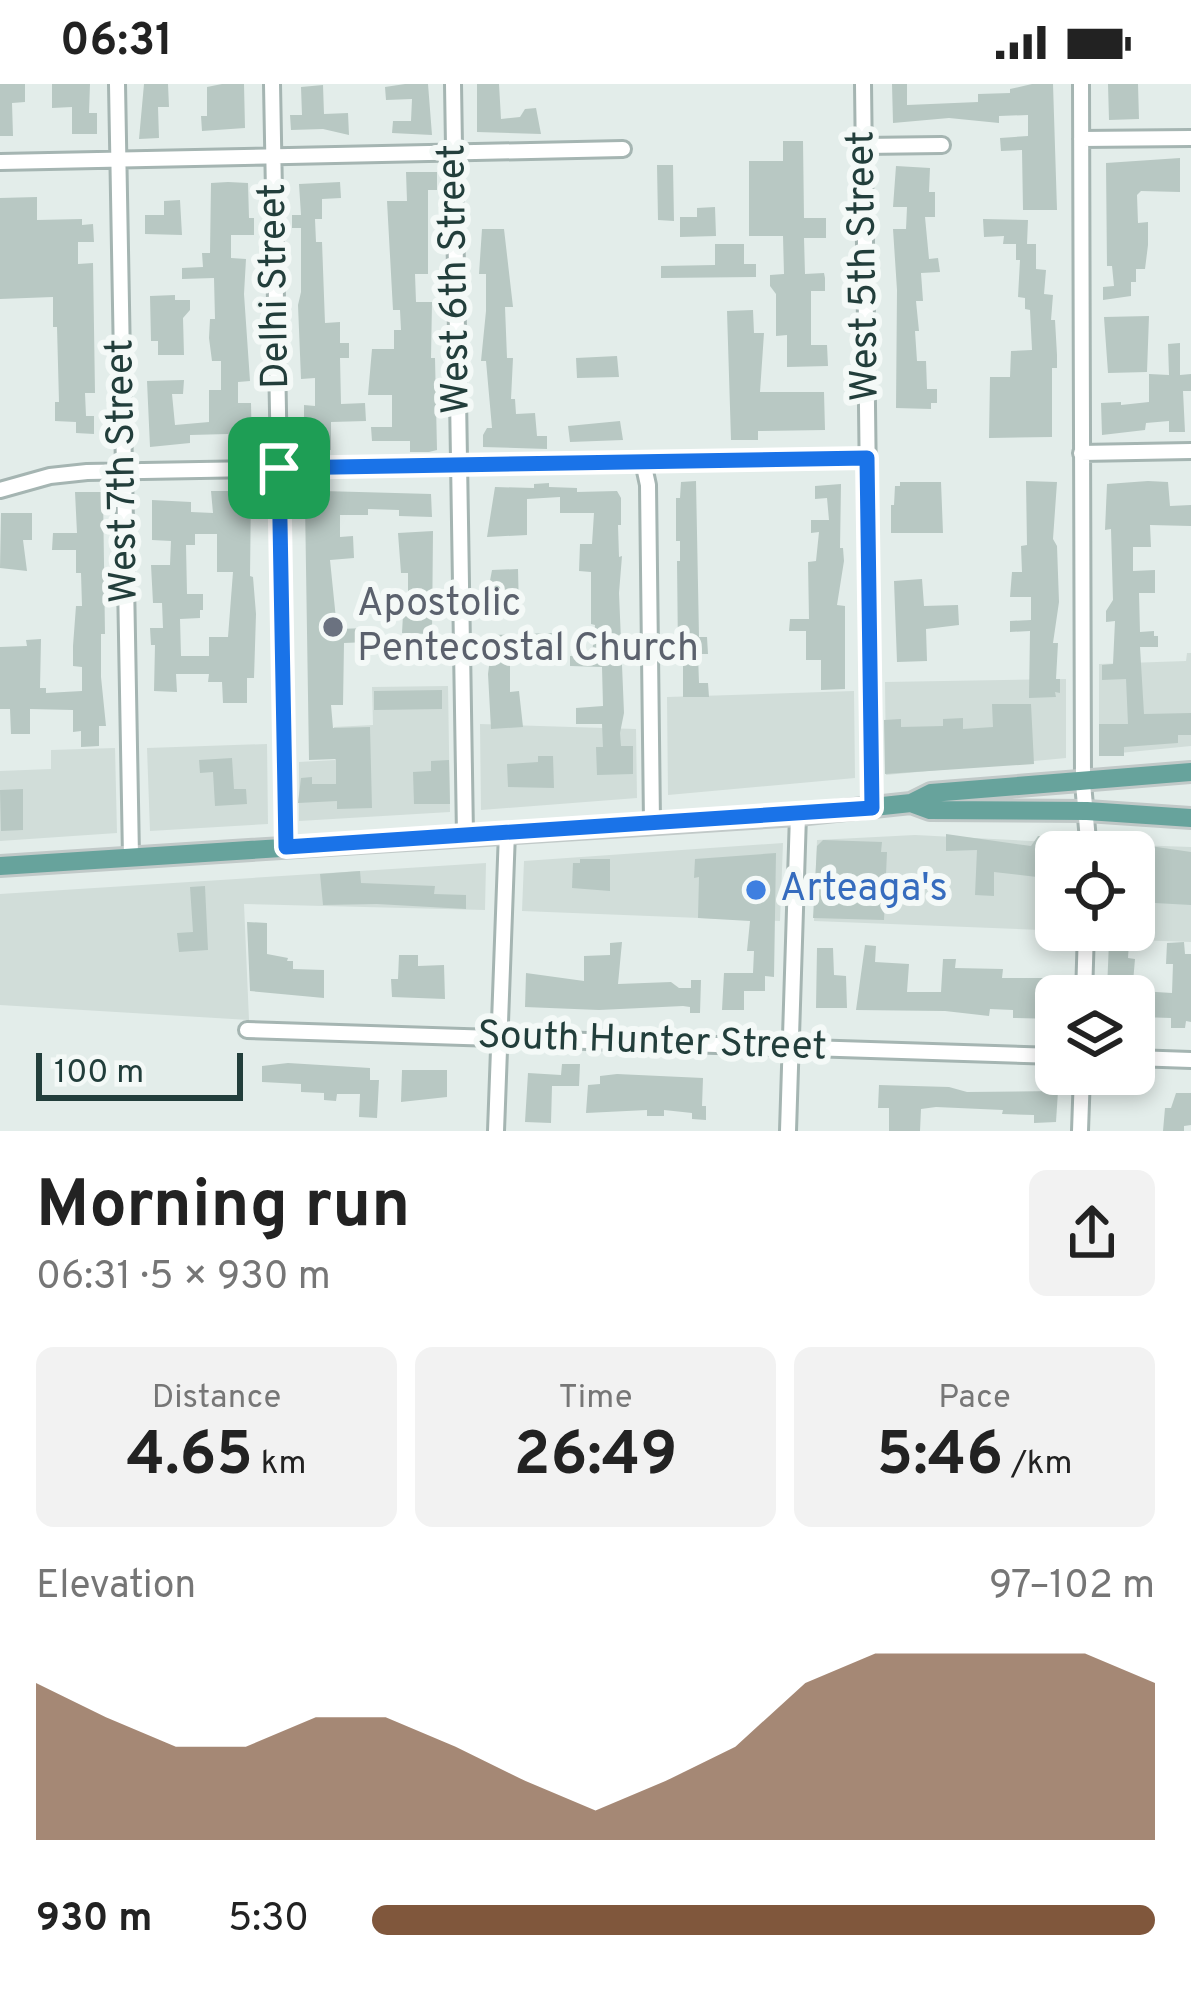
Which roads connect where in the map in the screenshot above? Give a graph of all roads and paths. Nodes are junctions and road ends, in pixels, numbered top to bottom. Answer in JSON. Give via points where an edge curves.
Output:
{"nodes":[{"id":1,"x":117,"y":84,"type":"edge"},
{"id":2,"x":272,"y":84,"type":"edge"},
{"id":3,"x":453,"y":84,"type":"edge"},
{"id":4,"x":863,"y":84,"type":"edge"},
{"id":5,"x":1081,"y":84,"type":"edge"},
{"id":6,"x":1191,"y":138,"type":"edge"},
{"id":7,"x":1081,"y":139,"type":"junction"},
{"id":8,"x":942,"y":145,"type":"dead end"},
{"id":9,"x":863,"y":146,"type":"junction"},
{"id":10,"x":623,"y":149,"type":"dead end"},
{"id":11,"x":454,"y":152,"type":"junction"},
{"id":12,"x":274,"y":155,"type":"junction"},
{"id":13,"x":118,"y":158,"type":"junction"},
{"id":14,"x":0,"y":162,"type":"edge"},
{"id":15,"x":1191,"y":452,"type":"edge"},
{"id":16,"x":1082,"y":454,"type":"junction"},
{"id":17,"x":867,"y":458,"type":"junction"},
{"id":18,"x":643,"y":462,"type":"junction"},
{"id":19,"x":459,"y":465,"type":"junction"},
{"id":20,"x":279,"y":468,"type":"junction"},
{"id":21,"x":124,"y":471,"type":"junction"},
{"id":22,"x":0,"y":490,"type":"edge"},
{"id":23,"x":1191,"y":772,"type":"edge"},
{"id":24,"x":1083,"y":783,"type":"junction"},
{"id":25,"x":911,"y":803,"type":"junction"},
{"id":26,"x":872,"y":808,"type":"junction"},
{"id":27,"x":1087,"y":811,"type":"junction"},
{"id":28,"x":798,"y":815,"type":"junction"},
{"id":29,"x":1191,"y":818,"type":"edge"},
{"id":30,"x":652,"y":824,"type":"junction"},
{"id":31,"x":1088,"y":831,"type":"edge"},
{"id":32,"x":506,"y":832,"type":"junction"},
{"id":33,"x":465,"y":835,"type":"junction"},
{"id":34,"x":286,"y":847,"type":"junction"},
{"id":35,"x":131,"y":857,"type":"junction"},
{"id":36,"x":1,"y":865,"type":"edge"},
{"id":37,"x":248,"y":1030,"type":"dead end"},
{"id":38,"x":500,"y":1039,"type":"junction"},
{"id":39,"x":790,"y":1048,"type":"junction"},
{"id":40,"x":1035,"y":1055,"type":"edge"},
{"id":41,"x":1155,"y":1059,"type":"edge"},
{"id":42,"x":1191,"y":1060,"type":"edge"},
{"id":43,"x":1081,"y":1095,"type":"edge"},
{"id":44,"x":496,"y":1131,"type":"edge"},
{"id":45,"x":788,"y":1131,"type":"edge"},
{"id":46,"x":1080,"y":1131,"type":"edge"}],
"edges":[{"from":1,"to":13,"type":"street","name":"West 7th Street"},
{"from":2,"to":12,"type":"street","name":"Delhi Street"},
{"from":3,"to":11,"type":"street","name":"West 6th Street"},
{"from":4,"to":9,"type":"street","name":"West 5th Street"},
{"from":5,"to":7,"type":"street"},
{"from":6,"to":7,"type":"street"},
{"from":7,"to":16,"type":"street"},
{"from":8,"to":9,"type":"street"},
{"from":9,"to":17,"type":"street","name":"West 5th Street"},
{"from":10,"to":11,"type":"street"},
{"from":11,"to":12,"type":"street"},
{"from":11,"to":19,"type":"street","name":"West 6th Street"},
{"from":12,"to":13,"type":"street"},
{"from":12,"to":20,"type":"street","name":"Delhi Street"},
{"from":13,"to":14,"type":"street"},
{"from":13,"to":21,"type":"street","name":"West 7th Street"},
{"from":15,"to":16,"type":"street"},
{"from":16,"to":24,"type":"street"},
{"from":17,"to":18,"type":"street"},
{"from":17,"to":26,"type":"street","name":"West 5th Street"},
{"from":18,"to":19,"type":"street"},
{"from":18,"to":30,"type":"street"},
{"from":19,"to":20,"type":"street"},
{"from":19,"to":33,"type":"street","name":"West 6th Street"},
{"from":20,"to":21,"type":"street"},
{"from":20,"to":34,"type":"street","name":"Delhi Street"},
{"from":21,"to":22,"type":"street","via":[[50,476]]},
{"from":21,"to":35,"type":"street","name":"West 7th Street"},
{"from":23,"to":24,"type":"main road"},
{"from":24,"to":25,"type":"main road","via":[[931,794]]},
{"from":24,"to":27,"type":"street"},
{"from":25,"to":26,"type":"main road"},
{"from":25,"to":27,"type":"main road","via":[[930,811]]},
{"from":26,"to":28,"type":"main road"},
{"from":27,"to":29,"type":"main road"},
{"from":27,"to":31,"type":"street"},
{"from":28,"to":30,"type":"main road"},
{"from":28,"to":39,"type":"street"},
{"from":30,"to":32,"type":"main road"},
{"from":32,"to":33,"type":"main road"},
{"from":32,"to":38,"type":"street"},
{"from":33,"to":34,"type":"main road"},
{"from":34,"to":35,"type":"main road"},
{"from":35,"to":36,"type":"main road"},
{"from":37,"to":38,"type":"street","name":"South Hunter Street"},
{"from":38,"to":39,"type":"street","name":"South Hunter Street"},
{"from":38,"to":44,"type":"street"},
{"from":39,"to":40,"type":"street","name":"South Hunter Street"},
{"from":39,"to":45,"type":"street"},
{"from":41,"to":42,"type":"street"},
{"from":43,"to":46,"type":"street"}]}
